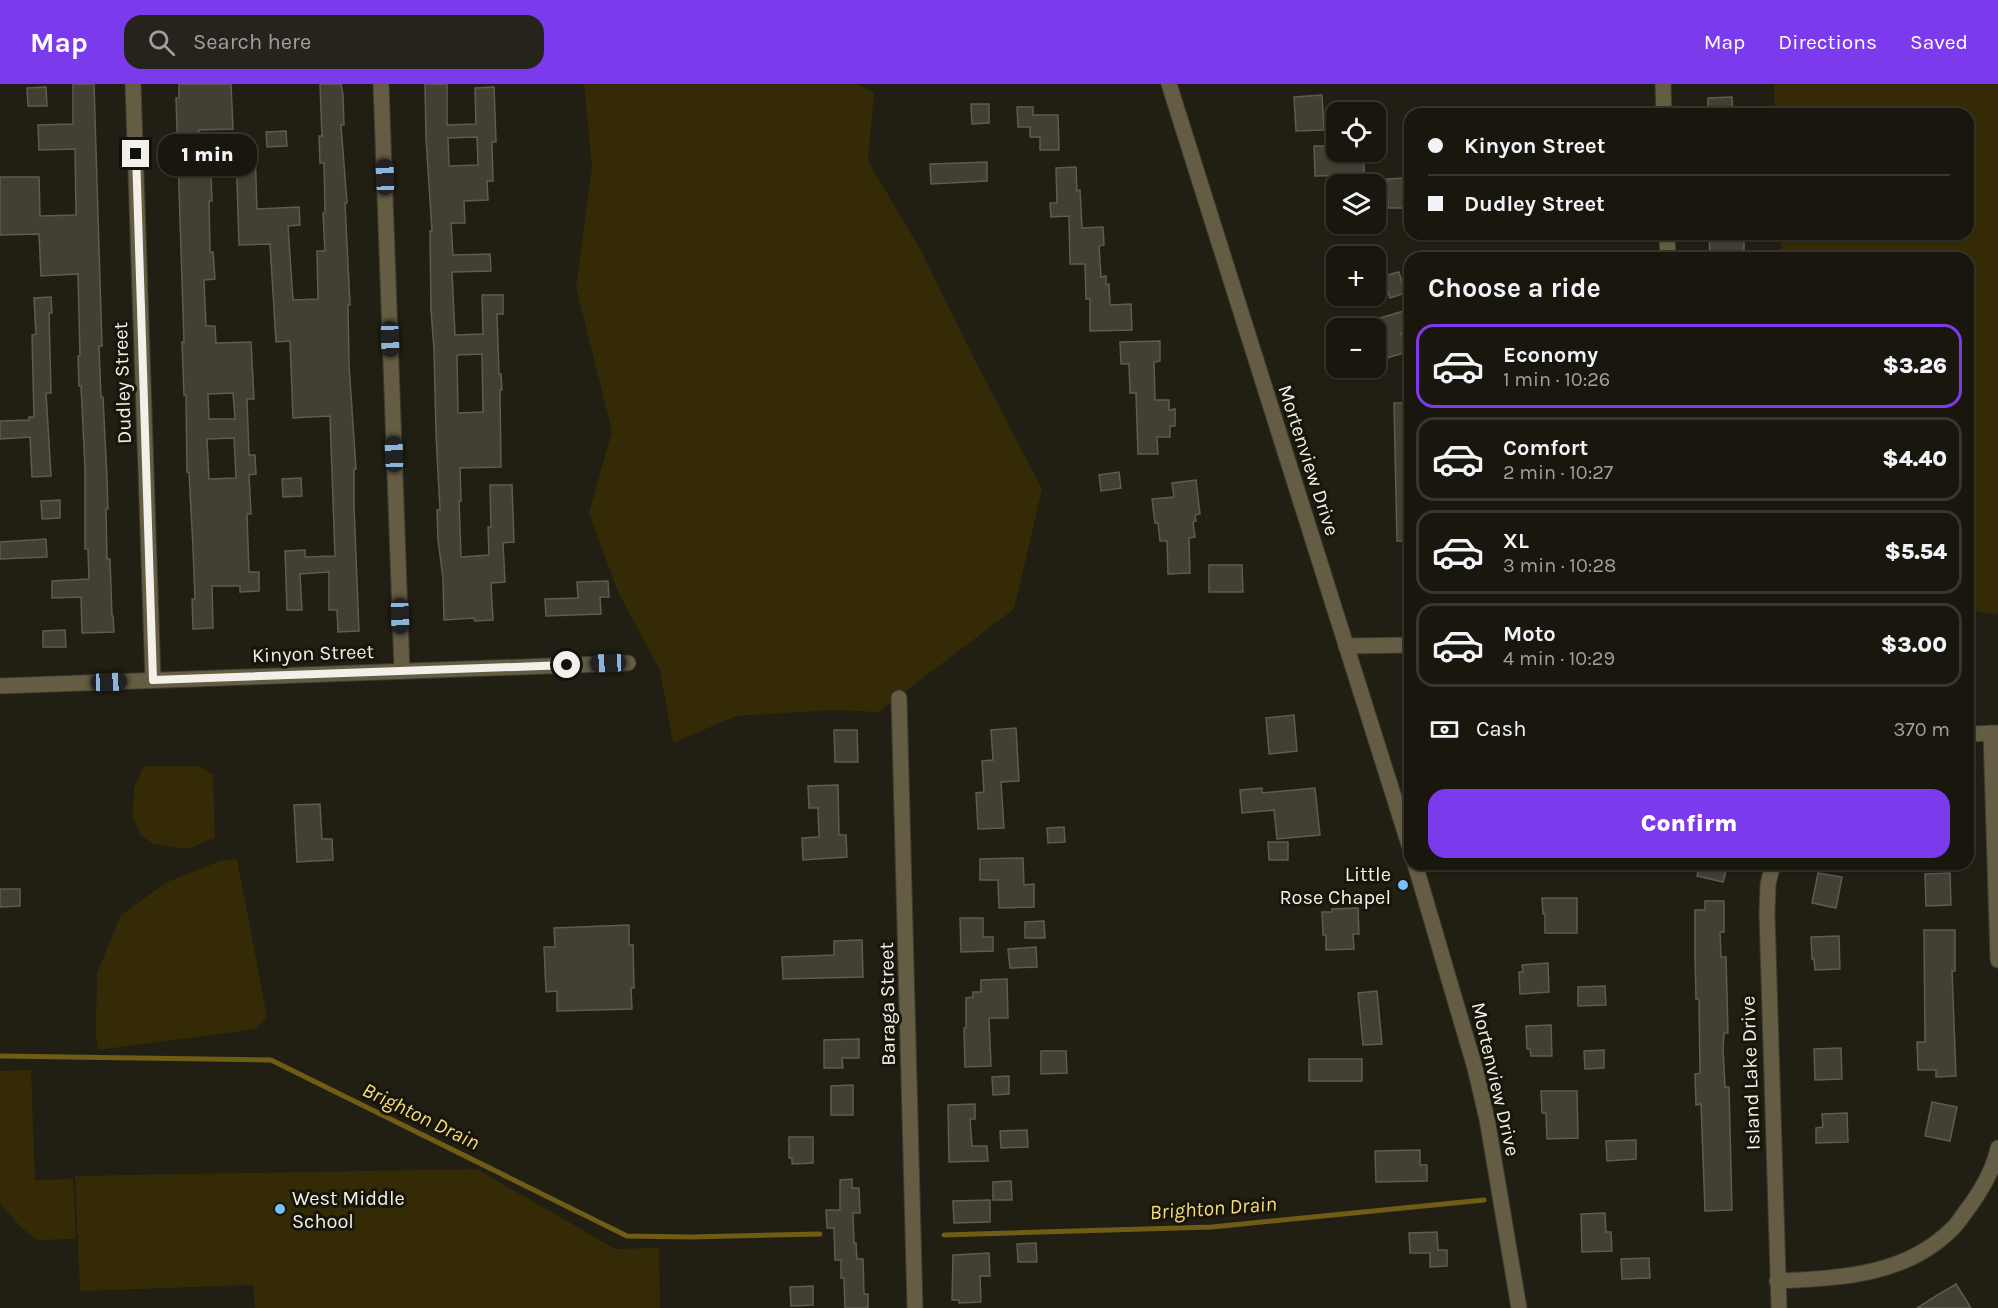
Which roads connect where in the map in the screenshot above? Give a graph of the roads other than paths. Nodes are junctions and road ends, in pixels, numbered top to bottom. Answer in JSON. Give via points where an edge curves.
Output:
{"nodes":[{"id":1,"x":133,"y":84,"type":"edge"},
{"id":2,"x":381,"y":84,"type":"edge"},
{"id":3,"x":1168,"y":84,"type":"edge"},
{"id":4,"x":1663,"y":84,"type":"edge"},
{"id":5,"x":1664,"y":108,"type":"edge"},
{"id":6,"x":1404,"y":645,"type":"edge"},
{"id":7,"x":1346,"y":646,"type":"junction"},
{"id":8,"x":628,"y":663,"type":"dead end"},
{"id":9,"x":402,"y":671,"type":"junction"},
{"id":10,"x":153,"y":680,"type":"junction"},
{"id":11,"x":0,"y":686,"type":"edge"},
{"id":12,"x":899,"y":698,"type":"dead end"},
{"id":13,"x":1995,"y":733,"type":"edge"},
{"id":14,"x":1974,"y":734,"type":"edge"},
{"id":15,"x":1404,"y":829,"type":"edge"},
{"id":16,"x":1417,"y":870,"type":"edge"},
{"id":17,"x":1772,"y":870,"type":"edge"},
{"id":18,"x":1998,"y":960,"type":"edge"},
{"id":19,"x":1998,"y":1148,"type":"edge"},
{"id":20,"x":1777,"y":1281,"type":"junction"},
{"id":21,"x":915,"y":1308,"type":"edge"},
{"id":22,"x":1519,"y":1308,"type":"edge"},
{"id":23,"x":1779,"y":1308,"type":"edge"}],
"edges":[{"from":1,"to":10,"type":"street","name":"Dudley Street"},
{"from":2,"to":9,"type":"street"},
{"from":3,"to":7,"type":"street","name":"Mortenview Drive"},
{"from":4,"to":5,"type":"street"},
{"from":6,"to":7,"type":"street"},
{"from":7,"to":15,"type":"street","name":"Mortenview Drive"},
{"from":8,"to":9,"type":"street","name":"Kinyon Street"},
{"from":9,"to":10,"type":"street","name":"Kinyon Street"},
{"from":10,"to":11,"type":"street","name":"Kinyon Street"},
{"from":12,"to":21,"type":"street","name":"Baraga Street"},
{"from":13,"to":14,"type":"street"},
{"from":13,"to":18,"type":"street"},
{"from":16,"to":22,"type":"street","name":"Mortenview Drive","via":[[1480,1088]]},
{"from":17,"to":20,"type":"street","name":"Island Lake Drive","via":[[1767,914]]},
{"from":19,"to":20,"type":"street","via":[[1976,1197],[1954,1227],[1929,1248],[1899,1264],[1863,1274]]},
{"from":20,"to":23,"type":"street","name":"Island Lake Drive"}]}
